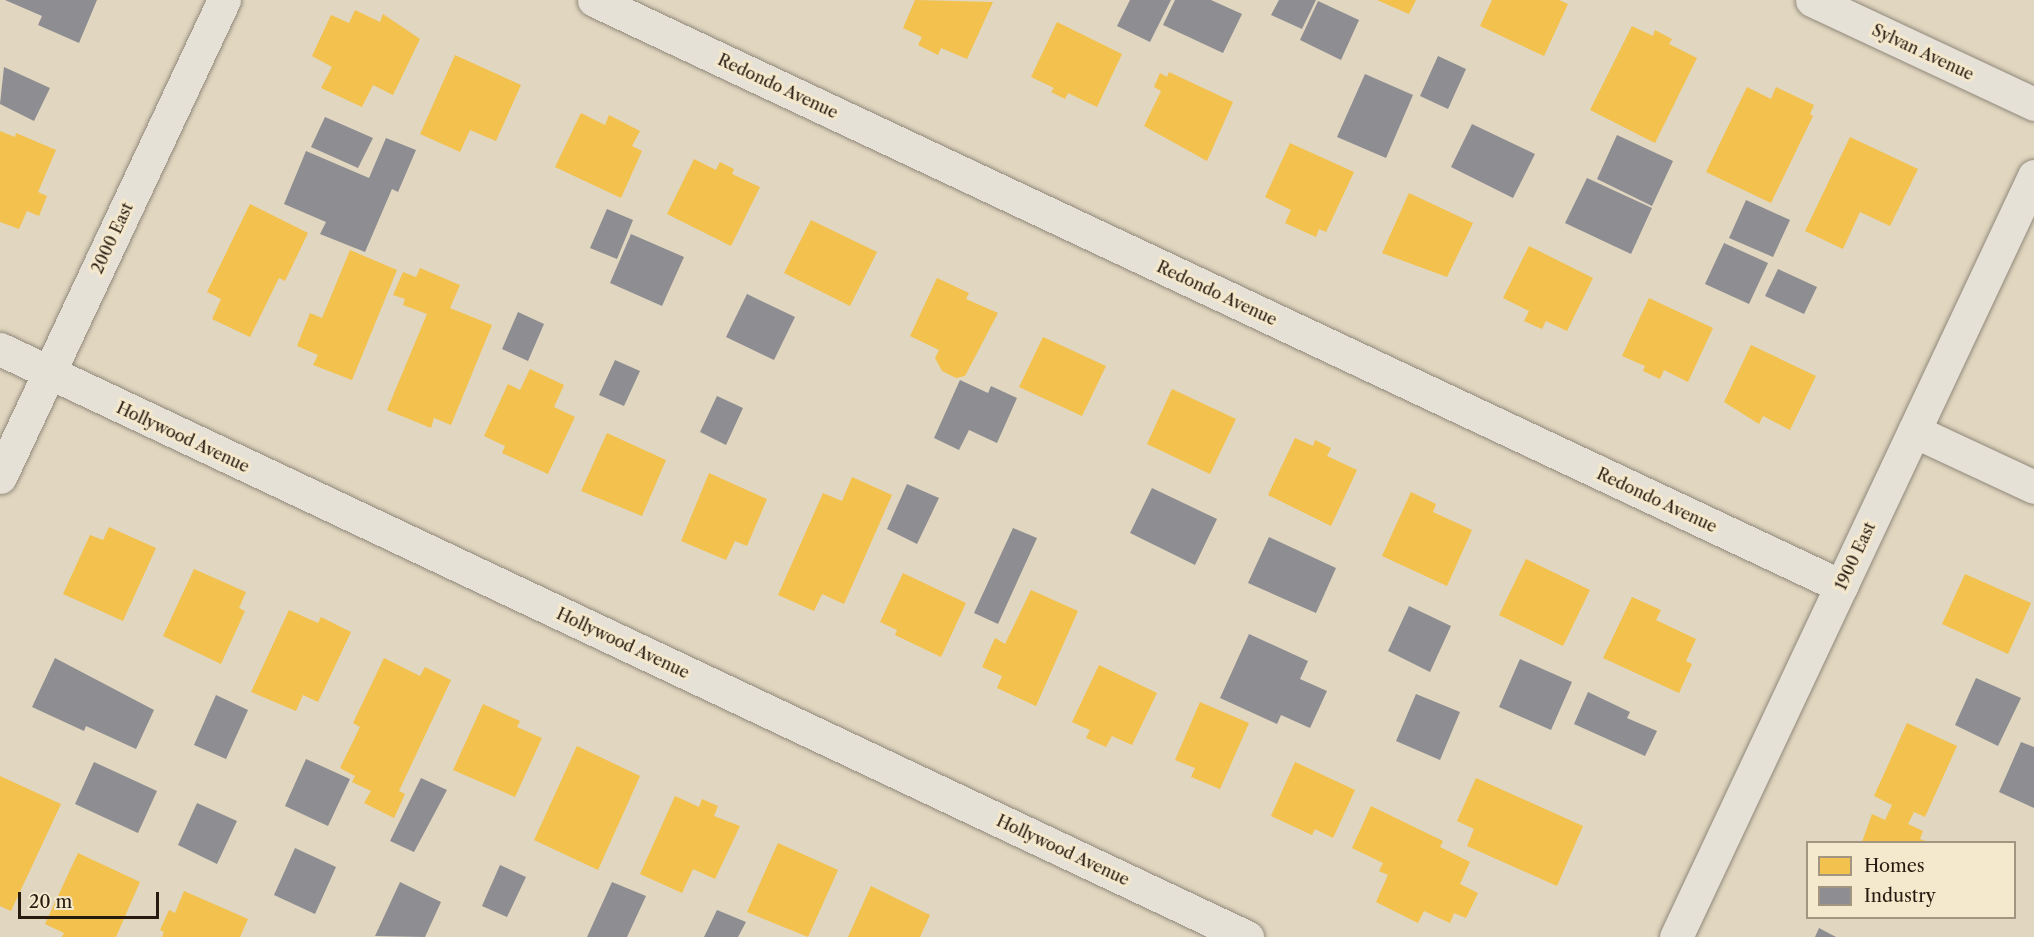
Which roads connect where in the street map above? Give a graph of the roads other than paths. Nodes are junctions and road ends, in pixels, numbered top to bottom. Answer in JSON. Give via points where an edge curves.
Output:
{"nodes":[{"id":1,"x":224,"y":0,"type":"edge"},
{"id":2,"x":594,"y":0,"type":"edge"},
{"id":3,"x":1812,"y":0,"type":"edge"},
{"id":4,"x":2034,"y":104,"type":"edge"},
{"id":5,"x":2034,"y":176,"type":"edge"},
{"id":6,"x":0,"y":349,"type":"edge"},
{"id":7,"x":49,"y":373,"type":"junction"},
{"id":8,"x":1914,"y":431,"type":"junction"},
{"id":9,"x":0,"y":477,"type":"edge"},
{"id":10,"x":2034,"y":487,"type":"edge"},
{"id":11,"x":1841,"y":586,"type":"junction"},
{"id":12,"x":1247,"y":937,"type":"edge"},
{"id":13,"x":1676,"y":937,"type":"edge"}],
"edges":[{"from":1,"to":7,"type":"street","name":"2000 East"},
{"from":2,"to":11,"type":"street","name":"Redondo Avenue"},
{"from":3,"to":4,"type":"street","name":"Sylvan Avenue"},
{"from":5,"to":8,"type":"street","name":"1900 East"},
{"from":6,"to":7,"type":"street","name":"Hollywood Avenue"},
{"from":7,"to":9,"type":"street","name":"2000 East"},
{"from":7,"to":12,"type":"street","name":"Hollywood Avenue"},
{"from":8,"to":10,"type":"street"},
{"from":8,"to":11,"type":"street","name":"1900 East"},
{"from":11,"to":13,"type":"street","name":"1900 East"}]}
